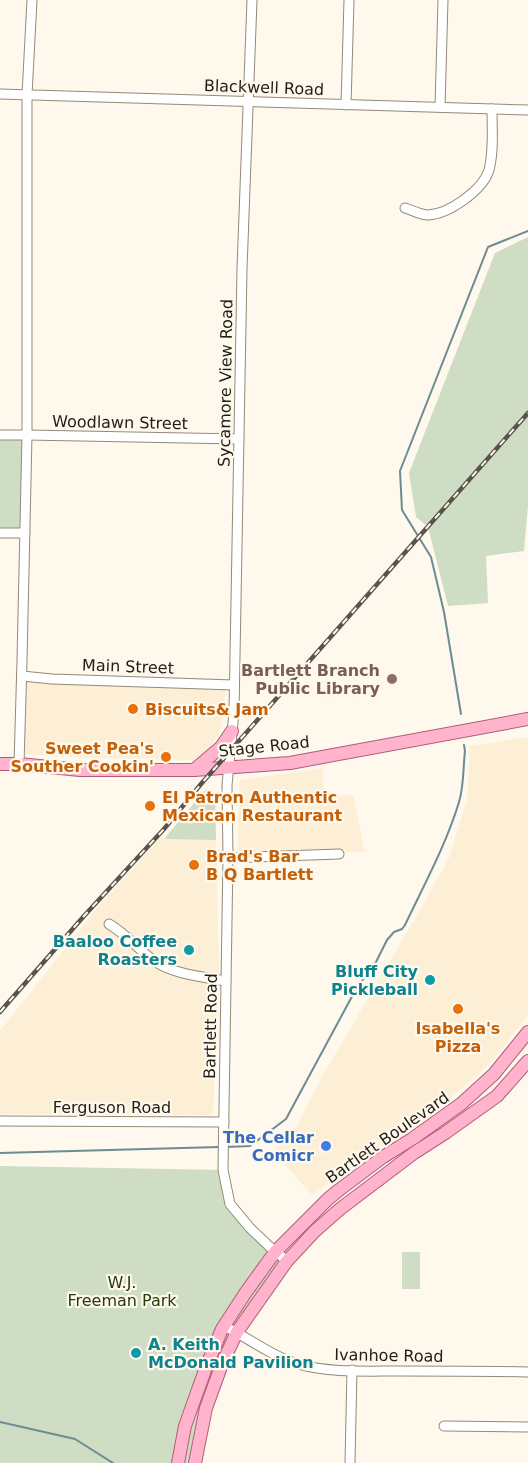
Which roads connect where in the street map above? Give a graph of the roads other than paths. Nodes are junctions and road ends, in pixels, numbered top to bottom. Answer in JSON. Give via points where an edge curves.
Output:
{"nodes":[{"id":1,"x":32,"y":0,"type":"edge"},
{"id":2,"x":252,"y":0,"type":"edge"},
{"id":3,"x":349,"y":0,"type":"edge"},
{"id":4,"x":443,"y":0,"type":"edge"},
{"id":5,"x":0,"y":94,"type":"edge"},
{"id":6,"x":27,"y":95,"type":"junction"},
{"id":7,"x":248,"y":101,"type":"junction"},
{"id":8,"x":346,"y":105,"type":"junction"},
{"id":9,"x":440,"y":107,"type":"junction"},
{"id":10,"x":492,"y":109,"type":"junction"},
{"id":11,"x":528,"y":110,"type":"edge"},
{"id":12,"x":405,"y":208,"type":"dead end"},
{"id":13,"x":0,"y":435,"type":"edge"},
{"id":14,"x":27,"y":435,"type":"junction"},
{"id":15,"x":239,"y":439,"type":"junction"},
{"id":16,"x":0,"y":533,"type":"edge"},
{"id":17,"x":25,"y":533,"type":"junction"},
{"id":18,"x":22,"y":676,"type":"junction"},
{"id":19,"x":234,"y":685,"type":"junction"},
{"id":20,"x":528,"y":719,"type":"edge"},
{"id":21,"x":232,"y":731,"type":"junction"},
{"id":22,"x":0,"y":764,"type":"edge"},
{"id":23,"x":18,"y":764,"type":"junction"},
{"id":24,"x":229,"y":767,"type":"junction"},
{"id":25,"x":194,"y":770,"type":"junction"},
{"id":26,"x":339,"y":854,"type":"dead end"},
{"id":27,"x":228,"y":858,"type":"junction"},
{"id":28,"x":110,"y":924,"type":"dead end"},
{"id":29,"x":226,"y":981,"type":"junction"},
{"id":30,"x":528,"y":1032,"type":"edge"},
{"id":31,"x":528,"y":1061,"type":"edge"},
{"id":32,"x":0,"y":1120,"type":"edge"},
{"id":33,"x":224,"y":1122,"type":"junction"},
{"id":34,"x":436,"y":1122,"type":"junction"},
{"id":35,"x":445,"y":1133,"type":"junction"},
{"id":36,"x":328,"y":1199,"type":"junction"},
{"id":37,"x":340,"y":1209,"type":"junction"},
{"id":38,"x":275,"y":1252,"type":"junction"},
{"id":39,"x":286,"y":1261,"type":"junction"},
{"id":40,"x":224,"y":1326,"type":"junction"},
{"id":41,"x":237,"y":1332,"type":"junction"},
{"id":42,"x":352,"y":1370,"type":"junction"},
{"id":43,"x":528,"y":1372,"type":"edge"},
{"id":44,"x":444,"y":1426,"type":"dead end"},
{"id":45,"x":528,"y":1427,"type":"edge"},
{"id":46,"x":178,"y":1463,"type":"edge"},
{"id":47,"x":195,"y":1463,"type":"edge"},
{"id":48,"x":350,"y":1463,"type":"edge"}],
"edges":[{"from":1,"to":6,"type":"street"},
{"from":2,"to":7,"type":"street","name":"Sycamore View Road"},
{"from":3,"to":8,"type":"street"},
{"from":4,"to":9,"type":"street"},
{"from":5,"to":6,"type":"street","name":"Blackwell Road"},
{"from":6,"to":7,"type":"street","name":"Blackwell Road"},
{"from":6,"to":14,"type":"street"},
{"from":7,"to":8,"type":"street","name":"Blackwell Road"},
{"from":7,"to":15,"type":"street","name":"Sycamore View Road"},
{"from":8,"to":9,"type":"street","name":"Blackwell Road"},
{"from":9,"to":10,"type":"street","name":"Blackwell Road"},
{"from":10,"to":11,"type":"street","name":"Blackwell Road"},
{"from":10,"to":12,"type":"street","via":[[490,160],[487,174],[477,188],[447,210],[427,215]]},
{"from":13,"to":14,"type":"street","name":"Woodlawn Street"},
{"from":14,"to":15,"type":"street","name":"Woodlawn Street"},
{"from":14,"to":17,"type":"street"},
{"from":15,"to":19,"type":"street","name":"Sycamore View Road"},
{"from":16,"to":17,"type":"street"},
{"from":17,"to":18,"type":"street"},
{"from":18,"to":19,"type":"street","name":"Main Street"},
{"from":18,"to":23,"type":"street"},
{"from":19,"to":21,"type":"street","name":"Sycamore View Road"},
{"from":20,"to":24,"type":"main road","name":"Stage Road","via":[[290,763]]},
{"from":21,"to":24,"type":"street","name":"Sycamore View Road"},
{"from":21,"to":25,"type":"main road","via":[[221,747]]},
{"from":22,"to":23,"type":"main road","name":"Stage Road"},
{"from":23,"to":25,"type":"main road","name":"Stage Road","via":[[80,770]]},
{"from":24,"to":25,"type":"main road","name":"Stage Road"},
{"from":24,"to":27,"type":"street","name":"Bartlett Road"},
{"from":26,"to":27,"type":"street"},
{"from":27,"to":29,"type":"street","name":"Bartlett Road"},
{"from":28,"to":29,"type":"street","via":[[166,968]]},
{"from":29,"to":33,"type":"street","name":"Bartlett Road"},
{"from":30,"to":34,"type":"main road","name":"Bartlett Boulevard","via":[[494,1074]]},
{"from":31,"to":35,"type":"main road","name":"Bartlett Boulevard","via":[[497,1095]]},
{"from":32,"to":33,"type":"street","name":"Ferguson Road"},
{"from":33,"to":38,"type":"street","name":"Bartlett Road","via":[[223,1170],[230,1204]]},
{"from":34,"to":35,"type":"main road"},
{"from":34,"to":36,"type":"main road","name":"Bartlett Boulevard"},
{"from":35,"to":37,"type":"main road","name":"Bartlett Boulevard"},
{"from":36,"to":37,"type":"main road"},
{"from":36,"to":38,"type":"main road","name":"Bartlett Boulevard"},
{"from":37,"to":39,"type":"main road","name":"Bartlett Boulevard"},
{"from":38,"to":39,"type":"street","name":"Bartlett Road"},
{"from":38,"to":40,"type":"main road","name":"Bartlett Boulevard"},
{"from":39,"to":41,"type":"main road","name":"Bartlett Boulevard"},
{"from":40,"to":41,"type":"street","name":"Ivanhoe Road"},
{"from":40,"to":46,"type":"main road","name":"Bartlett Boulevard","via":[[185,1426]]},
{"from":41,"to":42,"type":"street","name":"Ivanhoe Road","via":[[296,1364]]},
{"from":41,"to":47,"type":"main road","name":"Bartlett Boulevard","via":[[206,1408]]},
{"from":42,"to":43,"type":"street","name":"Ivanhoe Road"},
{"from":42,"to":48,"type":"street"},
{"from":44,"to":45,"type":"street"}]}
